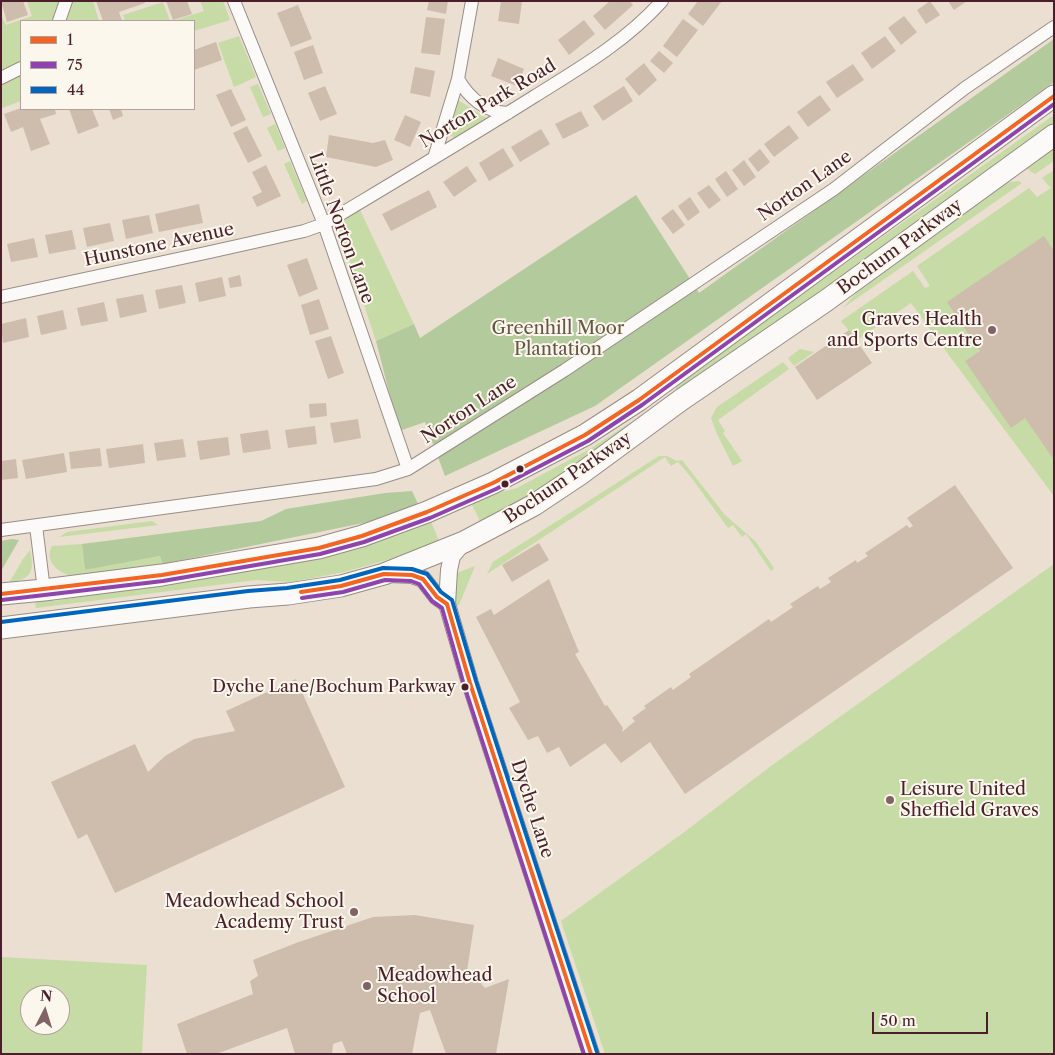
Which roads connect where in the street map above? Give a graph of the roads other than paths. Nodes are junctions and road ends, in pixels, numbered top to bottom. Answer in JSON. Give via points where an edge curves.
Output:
{"nodes":[{"id":1,"x":66,"y":1,"type":"edge"},
{"id":2,"x":234,"y":1,"type":"edge"},
{"id":3,"x":472,"y":1,"type":"edge"},
{"id":4,"x":662,"y":1,"type":"edge"},
{"id":5,"x":59,"y":20,"type":"edge"},
{"id":6,"x":1054,"y":27,"type":"edge"},
{"id":7,"x":20,"y":69,"type":"edge"},
{"id":8,"x":1,"y":78,"type":"edge"},
{"id":9,"x":458,"y":79,"type":"junction"},
{"id":10,"x":1054,"y":96,"type":"edge"},
{"id":11,"x":508,"y":113,"type":"junction"},
{"id":12,"x":1054,"y":135,"type":"edge"},
{"id":13,"x":434,"y":158,"type":"junction"},
{"id":14,"x":324,"y":224,"type":"junction"},
{"id":15,"x":1,"y":297,"type":"edge"},
{"id":16,"x":408,"y":469,"type":"junction"},
{"id":17,"x":36,"y":526,"type":"junction"},
{"id":18,"x":1,"y":530,"type":"edge"},
{"id":19,"x":464,"y":542,"type":"junction"},
{"id":20,"x":384,"y":574,"type":"junction"},
{"id":21,"x":44,"y":590,"type":"junction"},
{"id":22,"x":1,"y":594,"type":"edge"},
{"id":23,"x":447,"y":604,"type":"junction"},
{"id":24,"x":1,"y":628,"type":"edge"},
{"id":25,"x":591,"y":1054,"type":"edge"}],
"edges":[{"from":1,"to":5,"type":"street"},
{"from":2,"to":14,"type":"street","name":"Little Norton Lane"},
{"from":3,"to":9,"type":"street"},
{"from":4,"to":11,"type":"street","name":"Norton Park Road","via":[[609,50]]},
{"from":6,"to":16,"type":"street","name":"Norton Lane","via":[[965,88],[826,194],[565,370]]},
{"from":7,"to":8,"type":"street"},
{"from":9,"to":11,"type":"street","via":[[478,103],[494,111]]},
{"from":9,"to":13,"type":"street"},
{"from":10,"to":21,"type":"highway","name":"Bochum Parkway","via":[[639,400],[585,435],[493,483],[362,536],[319,548],[162,575]]},
{"from":11,"to":13,"type":"street","name":"Norton Park Road"},
{"from":12,"to":19,"type":"highway","name":"Bochum Parkway","via":[[828,300],[662,413],[579,475],[534,505]]},
{"from":13,"to":14,"type":"street","name":"Norton Park Road"},
{"from":14,"to":15,"type":"street","name":"Hunstone Avenue","via":[[238,246]]},
{"from":14,"to":16,"type":"street","name":"Little Norton Lane"},
{"from":16,"to":17,"type":"street","name":"Norton Lane","via":[[376,479]]},
{"from":17,"to":18,"type":"street","name":"Norton Lane"},
{"from":17,"to":21,"type":"street"},
{"from":19,"to":20,"type":"highway","name":"Bochum Parkway"},
{"from":19,"to":23,"type":"street","name":"Dyche Lane","via":[[452,556]]},
{"from":20,"to":23,"type":"street","name":"Dyche Lane","via":[[412,575],[423,579]]},
{"from":20,"to":24,"type":"highway","name":"Bochum Parkway","via":[[341,586],[288,594]]},
{"from":21,"to":22,"type":"highway","name":"Bochum Parkway"},
{"from":23,"to":25,"type":"street","name":"Dyche Lane"}]}
